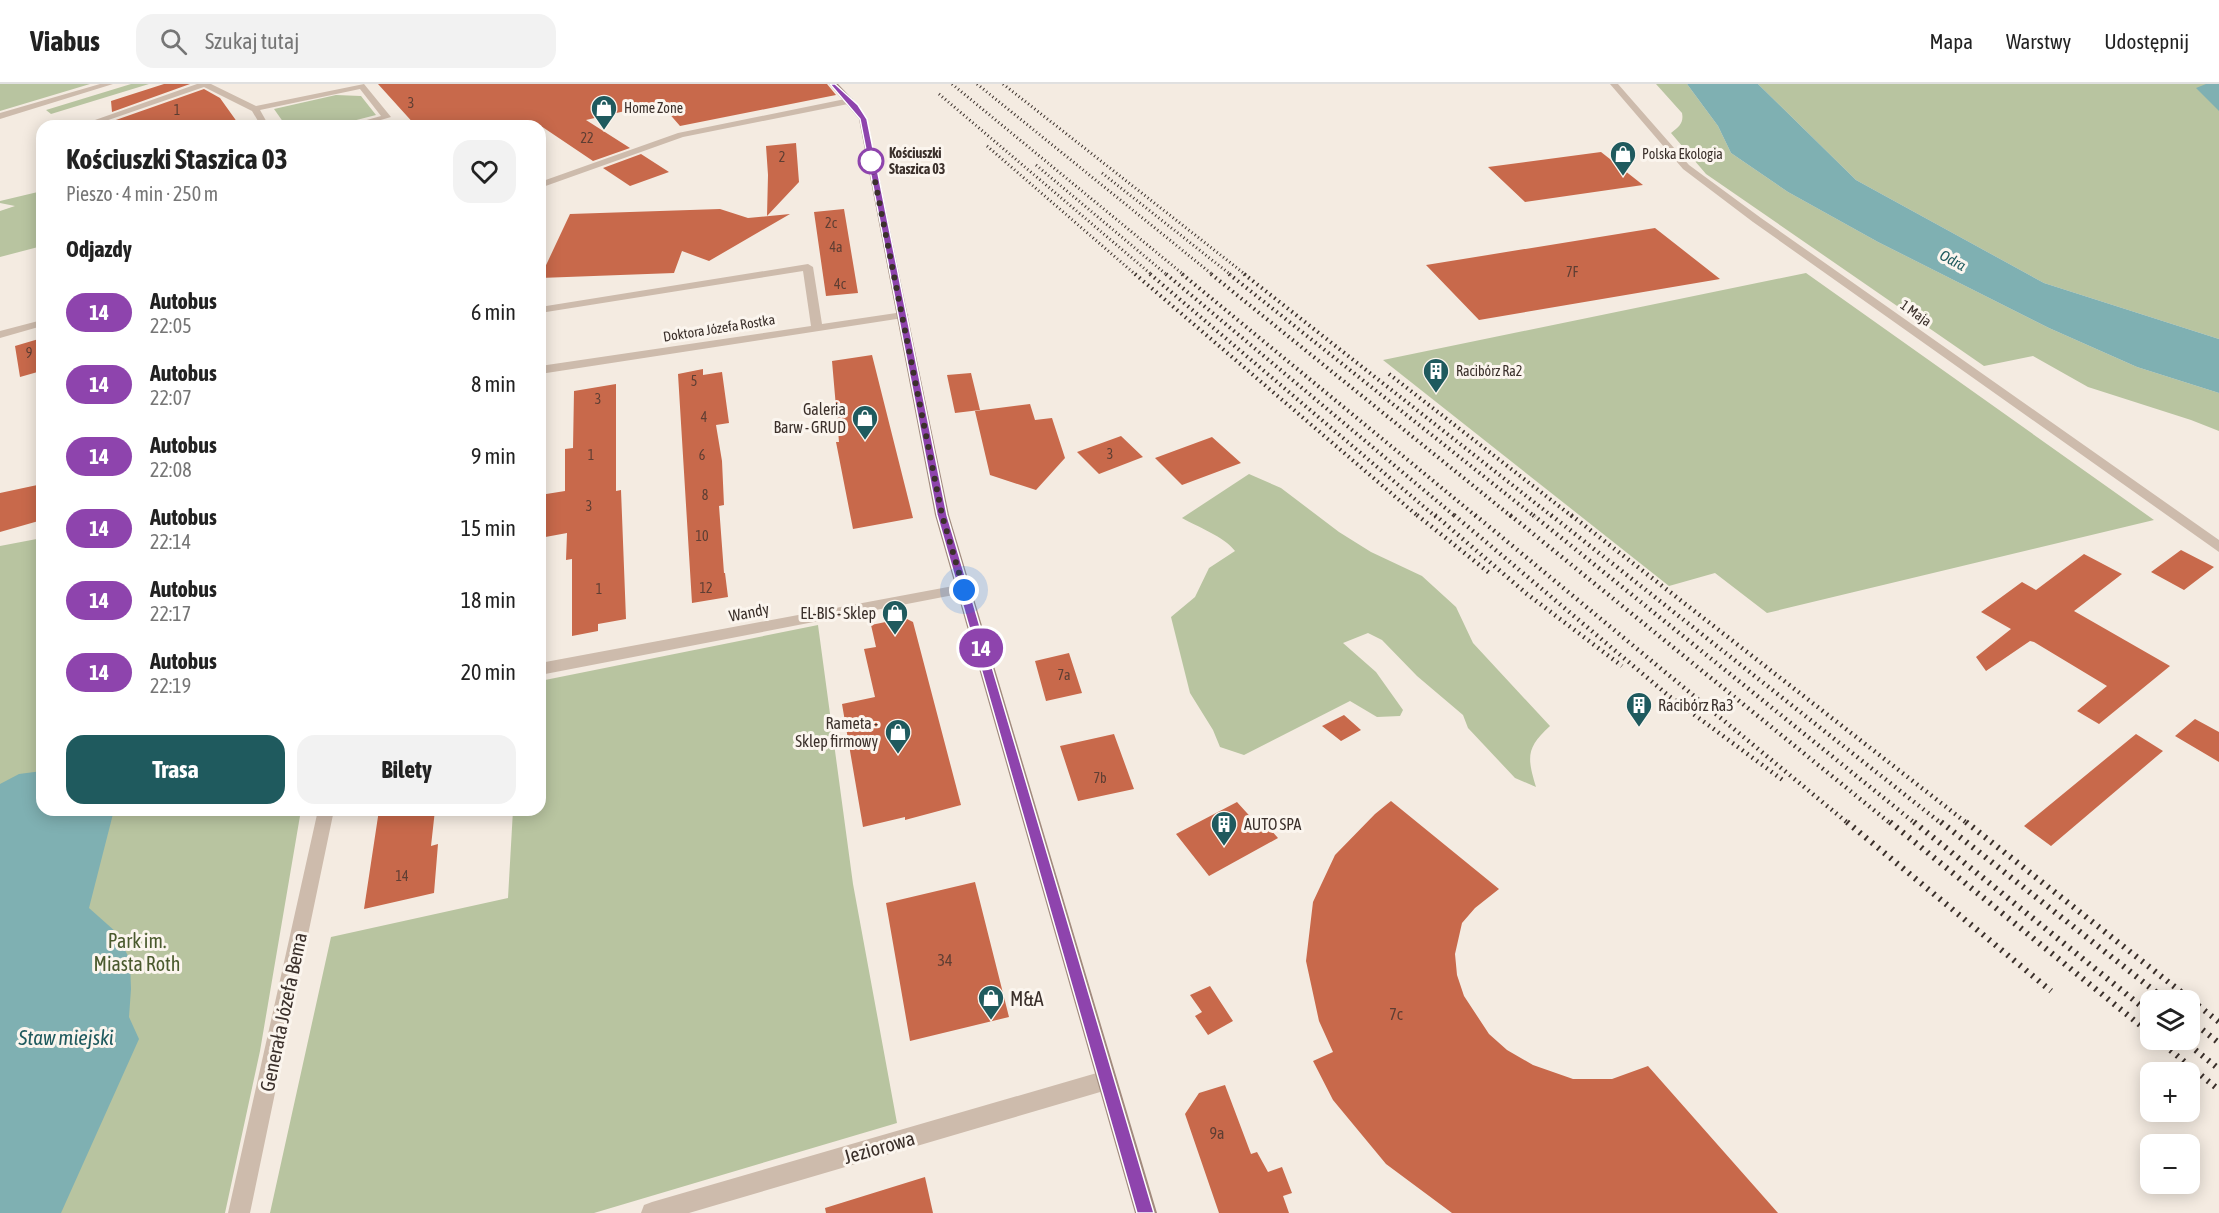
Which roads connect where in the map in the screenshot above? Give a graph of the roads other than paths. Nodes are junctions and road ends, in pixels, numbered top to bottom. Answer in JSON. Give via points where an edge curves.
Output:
{"nodes":[{"id":1,"x":109,"y":84,"type":"edge"},
{"id":2,"x":205,"y":84,"type":"edge"},
{"id":3,"x":833,"y":84,"type":"edge"},
{"id":4,"x":1614,"y":84,"type":"edge"},
{"id":5,"x":849,"y":101,"type":"junction"},
{"id":6,"x":255,"y":110,"type":"junction"},
{"id":7,"x":0,"y":117,"type":"edge"},
{"id":8,"x":100,"y":120,"type":"edge"},
{"id":9,"x":261,"y":120,"type":"edge"},
{"id":10,"x":374,"y":120,"type":"edge"},
{"id":11,"x":546,"y":183,"type":"edge"},
{"id":12,"x":546,"y":309,"type":"edge"},
{"id":13,"x":903,"y":315,"type":"junction"},
{"id":14,"x":36,"y":325,"type":"edge"},
{"id":15,"x":817,"y":328,"type":"junction"},
{"id":16,"x":0,"y":334,"type":"edge"},
{"id":17,"x":546,"y":369,"type":"edge"},
{"id":18,"x":2219,"y":547,"type":"edge"},
{"id":19,"x":964,"y":590,"type":"junction"},
{"id":20,"x":546,"y":668,"type":"edge"},
{"id":21,"x":325,"y":816,"type":"edge"},
{"id":22,"x":1107,"y":1080,"type":"junction"},
{"id":23,"x":239,"y":1213,"type":"edge"},
{"id":24,"x":652,"y":1213,"type":"edge"},
{"id":25,"x":1146,"y":1213,"type":"edge"}],
"edges":[{"from":1,"to":7,"type":"street"},
{"from":2,"to":6,"type":"street"},
{"from":2,"to":8,"type":"street"},
{"from":3,"to":5,"type":"main road"},
{"from":4,"to":18,"type":"street","name":"1 Maja","via":[[1686,167]]},
{"from":5,"to":11,"type":"street","via":[[681,135]]},
{"from":5,"to":13,"type":"main road","via":[[863,119]]},
{"from":6,"to":9,"type":"street"},
{"from":6,"to":10,"type":"street","via":[[362,86],[387,117]]},
{"from":12,"to":15,"type":"street","via":[[808,267]]},
{"from":13,"to":15,"type":"street","name":"Doktora Józefa Rostka"},
{"from":13,"to":19,"type":"main road","via":[[942,515]]},
{"from":14,"to":16,"type":"street"},
{"from":15,"to":17,"type":"street","name":"Doktora Józefa Rostka"},
{"from":19,"to":20,"type":"street","name":"Wandy"},
{"from":19,"to":22,"type":"main road"},
{"from":21,"to":23,"type":"street","name":"Generała Józefa Bema"},
{"from":22,"to":24,"type":"street","name":"Jeziorowa"},
{"from":22,"to":25,"type":"main road"}]}
